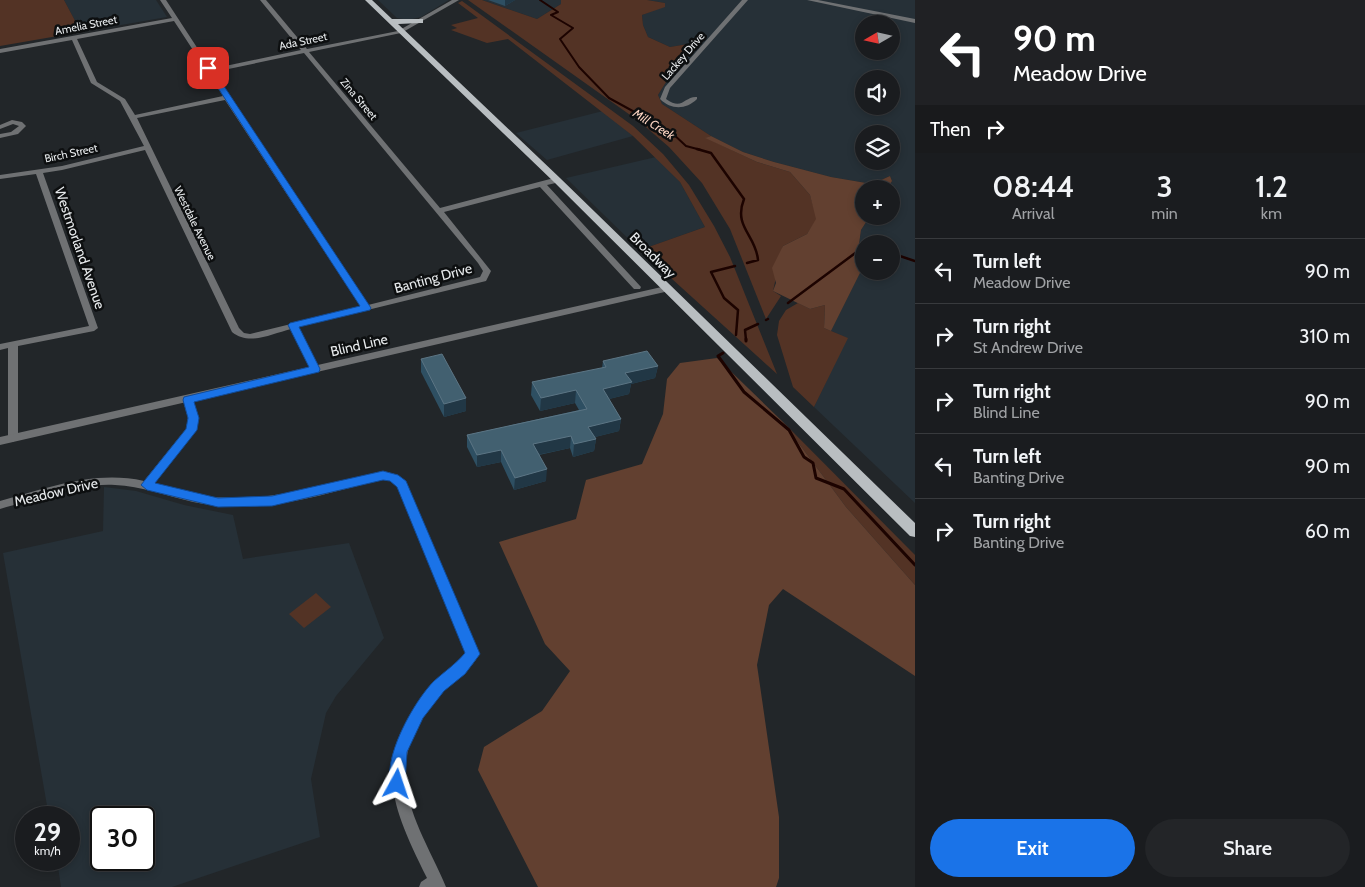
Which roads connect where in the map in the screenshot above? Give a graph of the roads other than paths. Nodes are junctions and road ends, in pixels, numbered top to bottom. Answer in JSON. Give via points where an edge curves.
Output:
{"nodes":[{"id":1,"x":163,"y":0,"type":"edge"},
{"id":2,"x":263,"y":0,"type":"edge"},
{"id":3,"x":368,"y":0,"type":"edge"},
{"id":4,"x":456,"y":0,"type":"edge"},
{"id":5,"x":745,"y":0,"type":"edge"},
{"id":6,"x":814,"y":0,"type":"edge"},
{"id":7,"x":175,"y":19,"type":"junction"},
{"id":8,"x":389,"y":20,"type":"junction"},
{"id":9,"x":420,"y":21,"type":"junction"},
{"id":10,"x":915,"y":21,"type":"edge"},
{"id":11,"x":401,"y":31,"type":"junction"},
{"id":12,"x":74,"y":38,"type":"junction"},
{"id":13,"x":306,"y":50,"type":"junction"},
{"id":14,"x":0,"y":51,"type":"edge"},
{"id":15,"x":210,"y":71,"type":"junction"},
{"id":16,"x":228,"y":97,"type":"junction"},
{"id":17,"x":696,"y":98,"type":"dead end"},
{"id":18,"x":133,"y":118,"type":"junction"},
{"id":19,"x":0,"y":126,"type":"edge"},
{"id":20,"x":0,"y":136,"type":"edge"},
{"id":21,"x":146,"y":148,"type":"junction"},
{"id":22,"x":38,"y":172,"type":"junction"},
{"id":23,"x":0,"y":177,"type":"edge"},
{"id":24,"x":558,"y":180,"type":"junction"},
{"id":25,"x":542,"y":184,"type":"junction"},
{"id":26,"x":439,"y":211,"type":"junction"},
{"id":27,"x":637,"y":287,"type":"dead end"},
{"id":28,"x":666,"y":289,"type":"junction"},
{"id":29,"x":366,"y":308,"type":"junction"},
{"id":30,"x":293,"y":325,"type":"junction"},
{"id":31,"x":13,"y":345,"type":"junction"},
{"id":32,"x":0,"y":347,"type":"edge"},
{"id":33,"x":315,"y":369,"type":"junction"},
{"id":34,"x":188,"y":400,"type":"junction"},
{"id":35,"x":13,"y":438,"type":"junction"},
{"id":36,"x":0,"y":441,"type":"edge"},
{"id":37,"x":147,"y":485,"type":"junction"},
{"id":38,"x":0,"y":505,"type":"edge"},
{"id":39,"x":915,"y":532,"type":"edge"},
{"id":40,"x":434,"y":885,"type":"edge"}],
"edges":[{"from":1,"to":7,"type":"street"},
{"from":2,"to":13,"type":"street","name":"Zina Street"},
{"from":3,"to":8,"type":"main road","name":"Broadway"},
{"from":4,"to":9,"type":"street","name":"Ada Street"},
{"from":5,"to":17,"type":"street","name":"Lackey Drive","via":[[667,88],[663,98],[668,104],[677,106],[690,104]]},
{"from":6,"to":10,"type":"street"},
{"from":7,"to":12,"type":"street","name":"Amelia Street"},
{"from":7,"to":15,"type":"street"},
{"from":8,"to":9,"type":"main road"},
{"from":8,"to":11,"type":"main road","name":"Broadway"},
{"from":9,"to":11,"type":"street","name":"Ada Street"},
{"from":11,"to":13,"type":"street","name":"Ada Street"},
{"from":11,"to":24,"type":"main road","name":"Broadway"},
{"from":12,"to":14,"type":"street","name":"Amelia Street"},
{"from":12,"to":18,"type":"street","name":"Westdale Avenue","via":[[94,83],[123,100]]},
{"from":13,"to":15,"type":"street","name":"Ada Street"},
{"from":13,"to":26,"type":"street","name":"Zina Street"},
{"from":15,"to":16,"type":"street"},
{"from":16,"to":18,"type":"street"},
{"from":16,"to":29,"type":"street"},
{"from":18,"to":21,"type":"street","name":"Westdale Avenue"},
{"from":19,"to":20,"type":"street","via":[[12,122],[23,126],[20,131]]},
{"from":21,"to":22,"type":"street","name":"Birch Street"},
{"from":21,"to":30,"type":"street","name":"Westdale Avenue","via":[[235,330],[250,337]]},
{"from":22,"to":23,"type":"street","name":"Birch Street"},
{"from":22,"to":31,"type":"street","name":"Westmorland Avenue","via":[[94,328]]},
{"from":24,"to":25,"type":"street"},
{"from":24,"to":28,"type":"main road","name":"Broadway"},
{"from":25,"to":26,"type":"street"},
{"from":25,"to":27,"type":"street"},
{"from":26,"to":29,"type":"street","name":"Banting Drive","via":[[481,262],[486,271],[483,279]]},
{"from":28,"to":33,"type":"street","name":"Blind Line"},
{"from":28,"to":39,"type":"main road","name":"Broadway"},
{"from":29,"to":30,"type":"street","name":"Banting Drive"},
{"from":30,"to":33,"type":"street"},
{"from":31,"to":32,"type":"street","name":"Westmorland Avenue"},
{"from":31,"to":35,"type":"street"},
{"from":33,"to":34,"type":"street","name":"Blind Line"},
{"from":34,"to":35,"type":"street","name":"Blind Line"},
{"from":34,"to":37,"type":"street","via":[[193,418],[191,430]]},
{"from":35,"to":36,"type":"street","name":"Blind Line"},
{"from":37,"to":38,"type":"street","name":"Meadow Drive","via":[[113,480],[90,483]]},
{"from":37,"to":40,"type":"street","name":"Meadow Drive","via":[[218,502],[272,501],[383,475],[402,485],[473,654],[460,670],[439,686],[418,713],[400,752],[397,784],[401,801]]}]}
